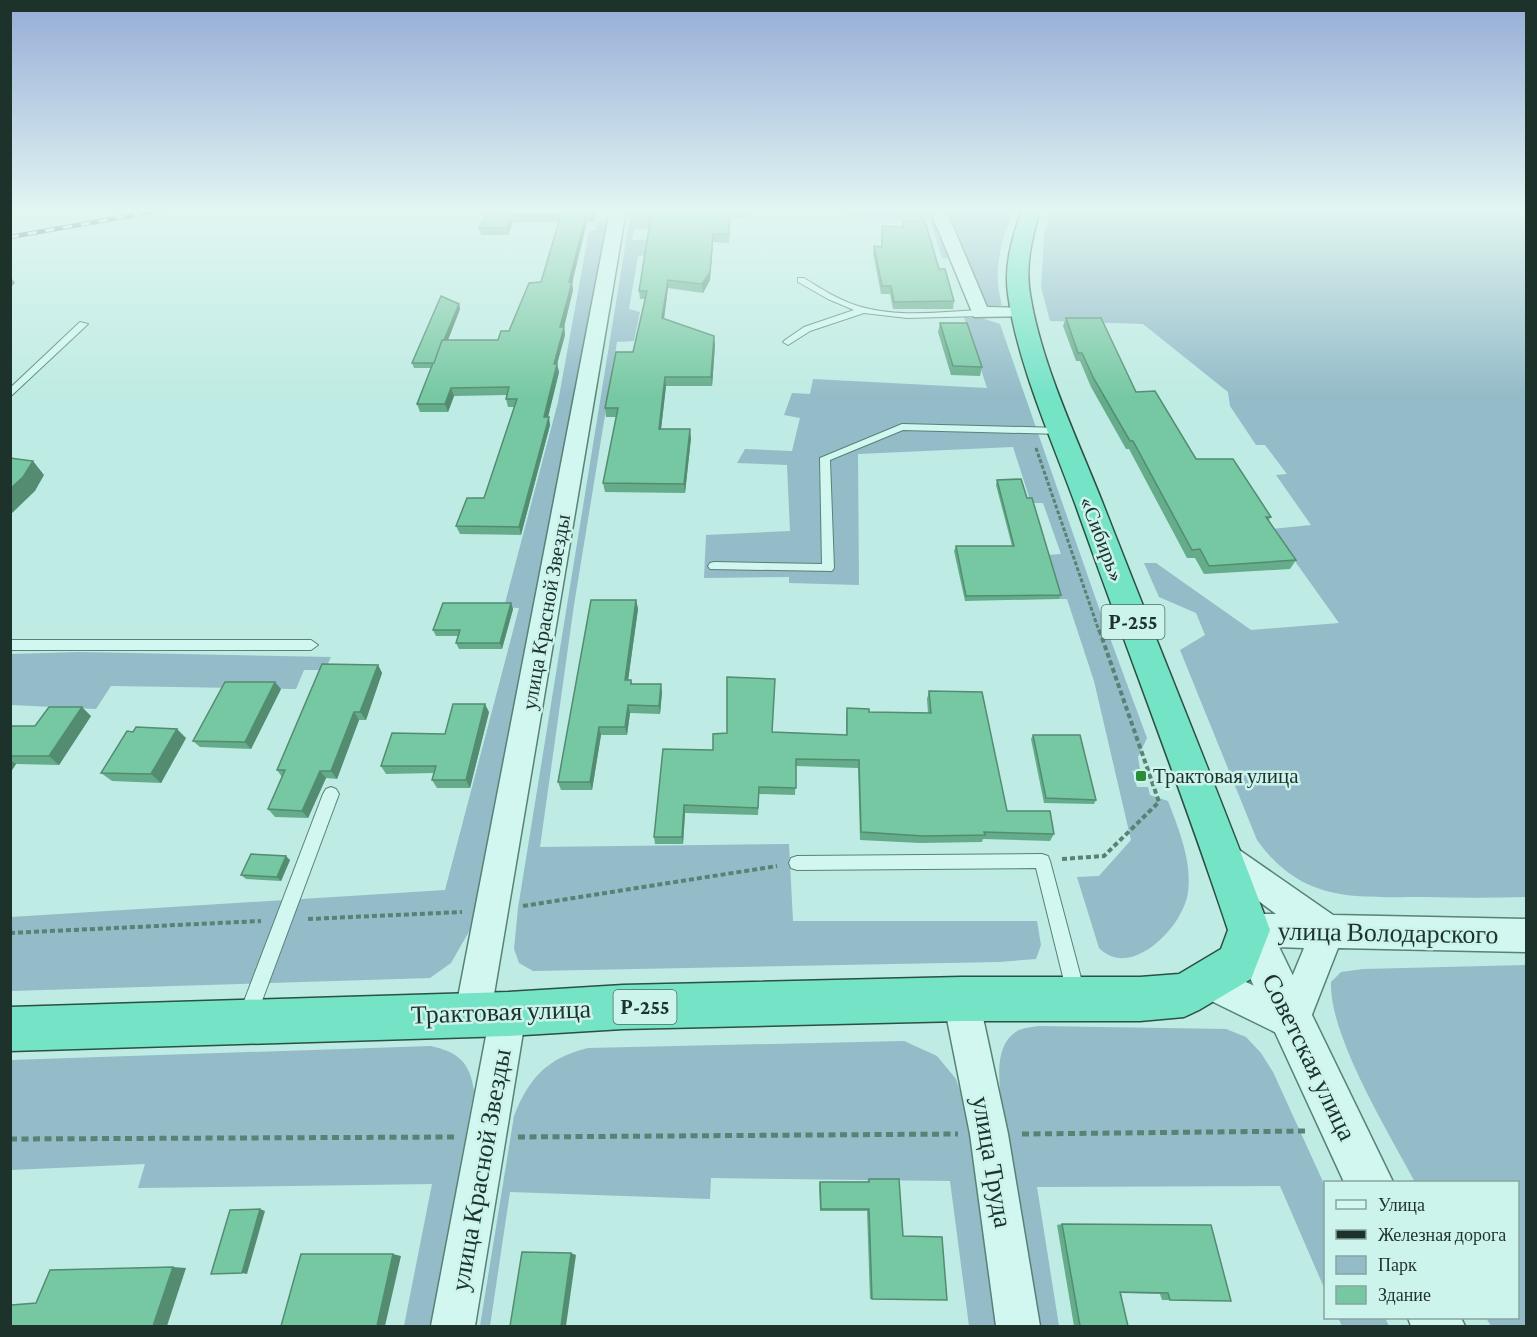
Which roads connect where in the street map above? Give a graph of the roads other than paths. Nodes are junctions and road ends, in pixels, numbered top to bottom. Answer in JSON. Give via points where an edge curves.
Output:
{"nodes":[{"id":1,"x":607,"y":272,"type":"edge"},
{"id":2,"x":963,"y":272,"type":"edge"},
{"id":3,"x":1017,"y":272,"type":"edge"},
{"id":4,"x":801,"y":280,"type":"dead end"},
{"id":5,"x":863,"y":310,"type":"junction"},
{"id":6,"x":1022,"y":312,"type":"junction"},
{"id":7,"x":980,"y":313,"type":"junction"},
{"id":8,"x":83,"y":324,"type":"dead end"},
{"id":9,"x":788,"y":342,"type":"dead end"},
{"id":10,"x":10,"y":394,"type":"edge"},
{"id":11,"x":1062,"y":431,"type":"junction"},
{"id":12,"x":714,"y":567,"type":"dead end"},
{"id":13,"x":10,"y":645,"type":"edge"},
{"id":14,"x":311,"y":645,"type":"dead end"},
{"id":15,"x":331,"y":794,"type":"dead end"},
{"id":16,"x":1224,"y":857,"type":"junction"},
{"id":17,"x":797,"y":863,"type":"road end"},
{"id":18,"x":1249,"y":930,"type":"junction"},
{"id":19,"x":1328,"y":932,"type":"junction"},
{"id":20,"x":1527,"y":936,"type":"edge"},
{"id":21,"x":1207,"y":981,"type":"junction"},
{"id":22,"x":1077,"y":998,"type":"junction"},
{"id":23,"x":961,"y":999,"type":"junction"},
{"id":24,"x":491,"y":1014,"type":"junction"},
{"id":25,"x":245,"y":1022,"type":"junction"},
{"id":26,"x":1291,"y":1022,"type":"junction"},
{"id":27,"x":10,"y":1029,"type":"edge"},
{"id":28,"x":1369,"y":1181,"type":"edge"},
{"id":29,"x":453,"y":1326,"type":"edge"},
{"id":30,"x":1018,"y":1326,"type":"edge"}],
"edges":[{"from":1,"to":24,"type":"street","name":"улица Красной Звезды","via":[[493,911]]},
{"from":2,"to":7,"type":"street"},
{"from":3,"to":6,"type":"highway","name":"«Сибирь»","number":"Р-255"},
{"from":4,"to":5,"type":"lane"},
{"from":5,"to":7,"type":"lane","via":[[899,315]]},
{"from":5,"to":9,"type":"lane","via":[[807,329]]},
{"from":6,"to":7,"type":"street"},
{"from":6,"to":11,"type":"highway","name":"«Сибирь»","number":"Р-255","via":[[1030,346]]},
{"from":8,"to":10,"type":"lane"},
{"from":11,"to":12,"type":"lane","via":[[902,427],[825,458],[828,568]]},
{"from":11,"to":16,"type":"highway","name":"«Сибирь»","number":"Р-255"},
{"from":13,"to":14,"type":"lane"},
{"from":15,"to":25,"type":"lane"},
{"from":16,"to":18,"type":"highway","name":"«Сибирь»","number":"Р-255"},
{"from":16,"to":19,"type":"street"},
{"from":17,"to":22,"type":"lane","via":[[1042,861]]},
{"from":18,"to":19,"type":"street","name":"улица Володарского"},
{"from":18,"to":21,"type":"highway","name":"Трактовая улица","number":"Р-255","via":[[1236,964]]},
{"from":18,"to":26,"type":"street","name":"Советская улица"},
{"from":19,"to":20,"type":"street","name":"улица Володарского"},
{"from":19,"to":26,"type":"street"},
{"from":21,"to":22,"type":"highway","name":"Трактовая улица","number":"Р-255","via":[[1185,994],[1140,999]]},
{"from":21,"to":26,"type":"street"},
{"from":22,"to":23,"type":"highway","name":"Трактовая улица","number":"Р-255"},
{"from":23,"to":24,"type":"highway","name":"Трактовая улица","number":"Р-255"},
{"from":23,"to":30,"type":"street","name":"улица Труда","via":[[989,1134]]},
{"from":24,"to":25,"type":"highway","name":"Трактовая улица","number":"Р-255"},
{"from":24,"to":29,"type":"street","name":"улица Красной Звезды","via":[[487,1137]]},
{"from":25,"to":27,"type":"highway","name":"Трактовая улица","number":"Р-255"},
{"from":26,"to":28,"type":"street","name":"Советская улица"}]}
